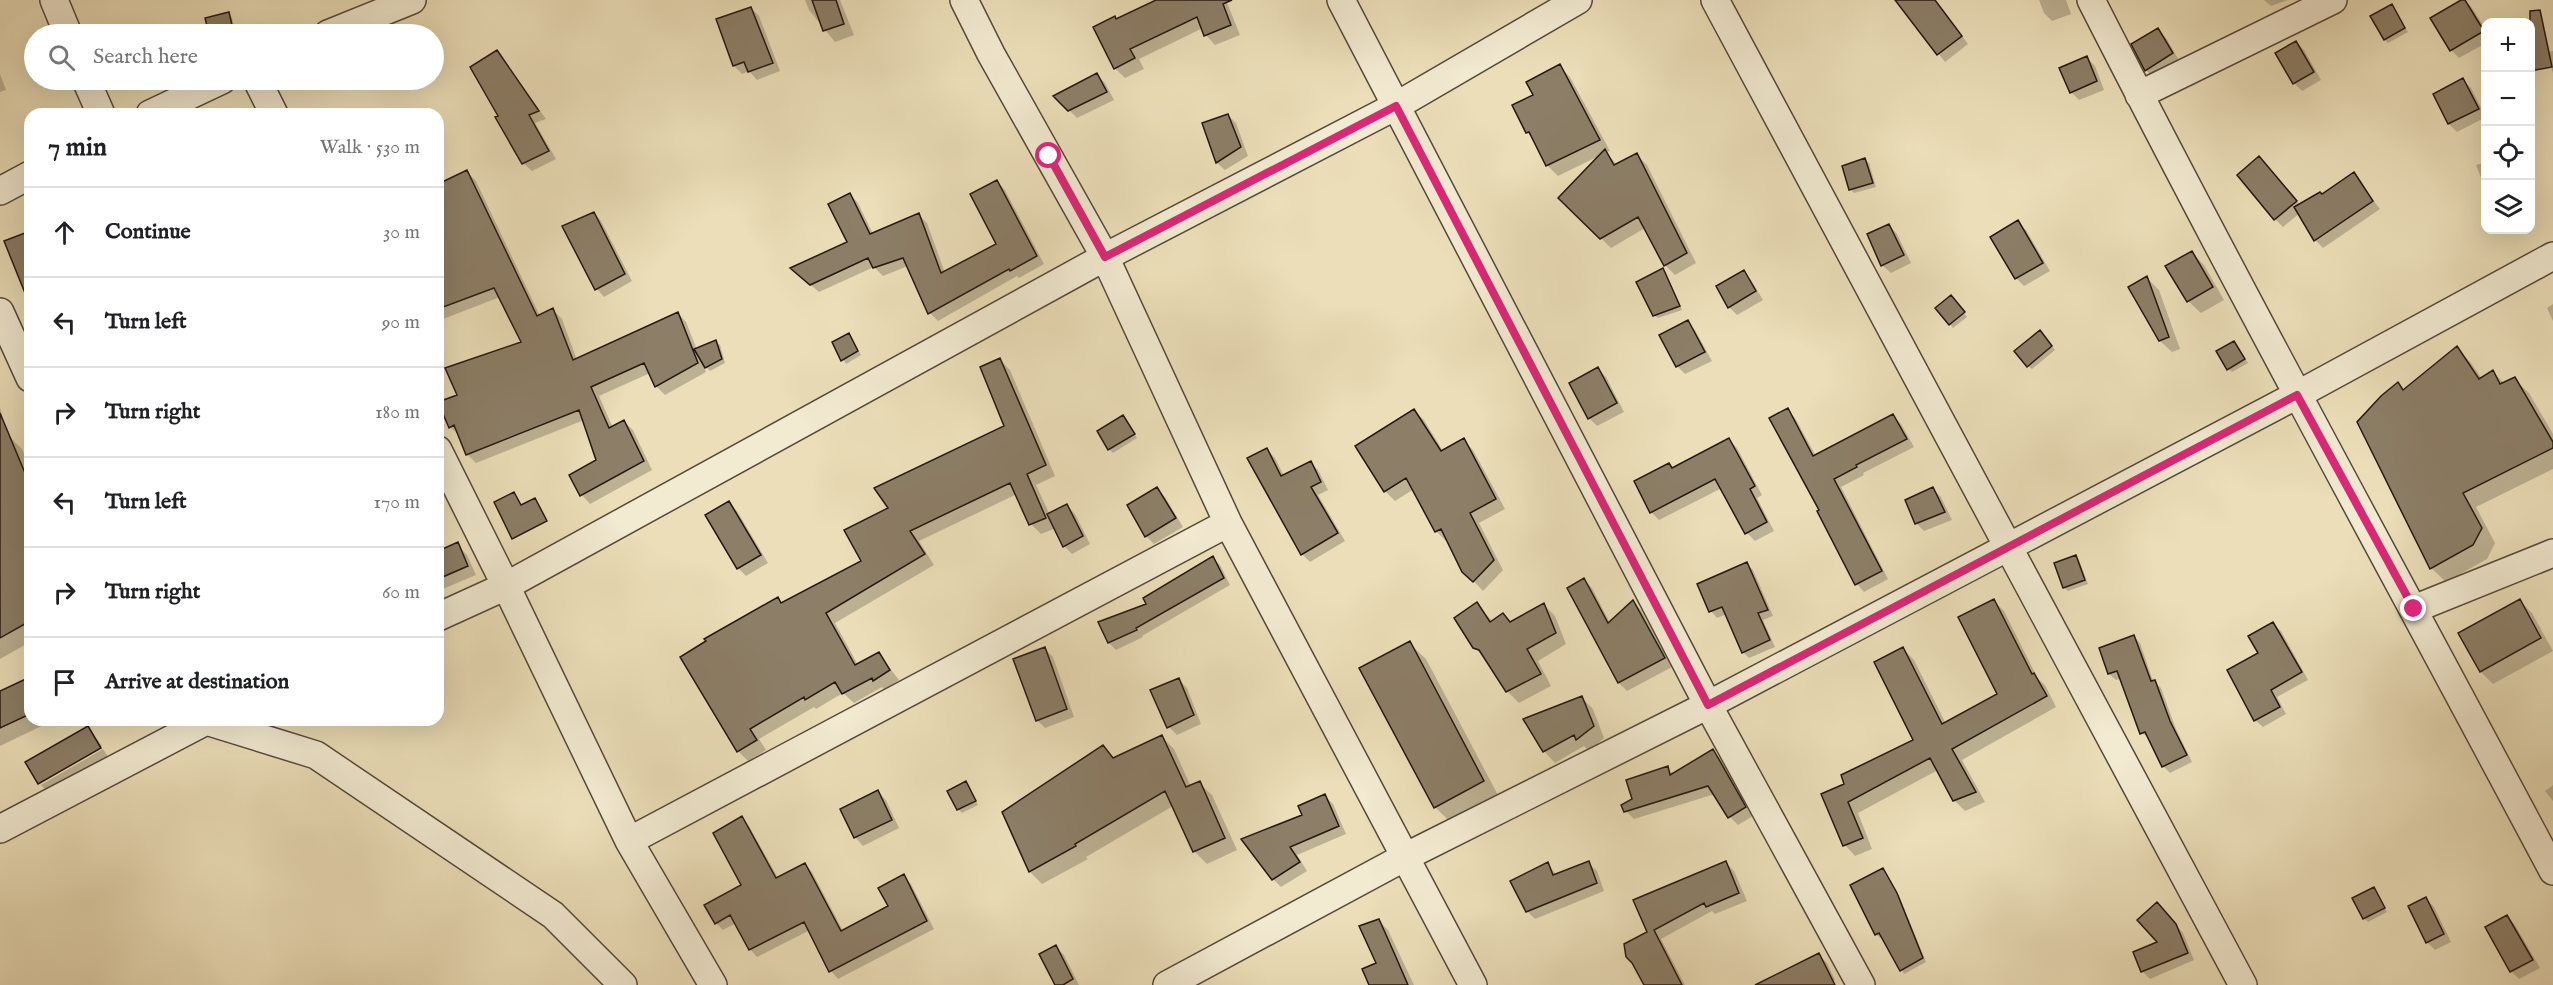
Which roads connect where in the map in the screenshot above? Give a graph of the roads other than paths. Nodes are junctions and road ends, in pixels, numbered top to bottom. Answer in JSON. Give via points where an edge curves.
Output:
{"nodes":[{"id":1,"x":54,"y":0,"type":"edge"},
{"id":2,"x":412,"y":0,"type":"edge"},
{"id":3,"x":964,"y":0,"type":"edge"},
{"id":4,"x":1341,"y":0,"type":"edge"},
{"id":5,"x":1578,"y":0,"type":"edge"},
{"id":6,"x":1715,"y":0,"type":"edge"},
{"id":7,"x":2091,"y":0,"type":"edge"},
{"id":8,"x":2333,"y":0,"type":"edge"},
{"id":9,"x":371,"y":8,"type":"edge"},
{"id":10,"x":64,"y":24,"type":"edge"},
{"id":11,"x":345,"y":24,"type":"edge"},
{"id":12,"x":90,"y":90,"type":"edge"},
{"id":13,"x":201,"y":90,"type":"edge"},
{"id":14,"x":262,"y":90,"type":"edge"},
{"id":15,"x":2139,"y":95,"type":"junction"},
{"id":16,"x":1396,"y":106,"type":"junction"},
{"id":17,"x":98,"y":108,"type":"edge"},
{"id":18,"x":163,"y":108,"type":"edge"},
{"id":19,"x":271,"y":108,"type":"edge"},
{"id":20,"x":24,"y":179,"type":"edge"},
{"id":21,"x":0,"y":191,"type":"edge"},
{"id":22,"x":2553,"y":256,"type":"edge"},
{"id":23,"x":1105,"y":257,"type":"junction"},
{"id":24,"x":0,"y":312,"type":"edge"},
{"id":25,"x":24,"y":365,"type":"edge"},
{"id":26,"x":2297,"y":395,"type":"junction"},
{"id":27,"x":444,"y":462,"type":"edge"},
{"id":28,"x":1228,"y":523,"type":"junction"},
{"id":29,"x":2008,"y":547,"type":"junction"},
{"id":30,"x":2553,"y":553,"type":"edge"},
{"id":31,"x":506,"y":586,"type":"junction"},
{"id":32,"x":2414,"y":609,"type":"junction"},
{"id":33,"x":444,"y":614,"type":"edge"},
{"id":34,"x":1708,"y":705,"type":"junction"},
{"id":35,"x":196,"y":726,"type":"edge"},
{"id":36,"x":222,"y":726,"type":"edge"},
{"id":37,"x":0,"y":829,"type":"edge"},
{"id":38,"x":629,"y":842,"type":"junction"},
{"id":39,"x":1405,"y":857,"type":"junction"},
{"id":40,"x":2553,"y":871,"type":"edge"},
{"id":41,"x":623,"y":985,"type":"edge"},
{"id":42,"x":713,"y":985,"type":"edge"},
{"id":43,"x":1167,"y":985,"type":"edge"},
{"id":44,"x":1473,"y":985,"type":"edge"},
{"id":45,"x":1861,"y":985,"type":"edge"},
{"id":46,"x":2243,"y":985,"type":"edge"}],
"edges":[{"from":1,"to":10,"type":"street"},
{"from":2,"to":9,"type":"street"},
{"from":3,"to":23,"type":"street"},
{"from":4,"to":16,"type":"street"},
{"from":5,"to":16,"type":"street"},
{"from":6,"to":29,"type":"street"},
{"from":7,"to":15,"type":"street"},
{"from":8,"to":15,"type":"street"},
{"from":9,"to":11,"type":"street"},
{"from":12,"to":17,"type":"street"},
{"from":13,"to":18,"type":"street"},
{"from":14,"to":19,"type":"street"},
{"from":15,"to":26,"type":"street"},
{"from":16,"to":23,"type":"street"},
{"from":16,"to":34,"type":"street"},
{"from":20,"to":21,"type":"street"},
{"from":22,"to":26,"type":"street"},
{"from":23,"to":28,"type":"street"},
{"from":23,"to":31,"type":"street"},
{"from":24,"to":25,"type":"street"},
{"from":26,"to":29,"type":"street"},
{"from":26,"to":32,"type":"street"},
{"from":27,"to":31,"type":"street"},
{"from":28,"to":38,"type":"street"},
{"from":28,"to":39,"type":"street"},
{"from":29,"to":34,"type":"street"},
{"from":29,"to":46,"type":"street"},
{"from":30,"to":32,"type":"street"},
{"from":31,"to":33,"type":"street"},
{"from":31,"to":38,"type":"street"},
{"from":32,"to":40,"type":"street"},
{"from":34,"to":39,"type":"street"},
{"from":34,"to":45,"type":"street"},
{"from":35,"to":37,"type":"street"},
{"from":36,"to":41,"type":"street","via":[[316,754],[553,915]]},
{"from":38,"to":42,"type":"street"},
{"from":39,"to":43,"type":"street"},
{"from":39,"to":44,"type":"street"}]}
